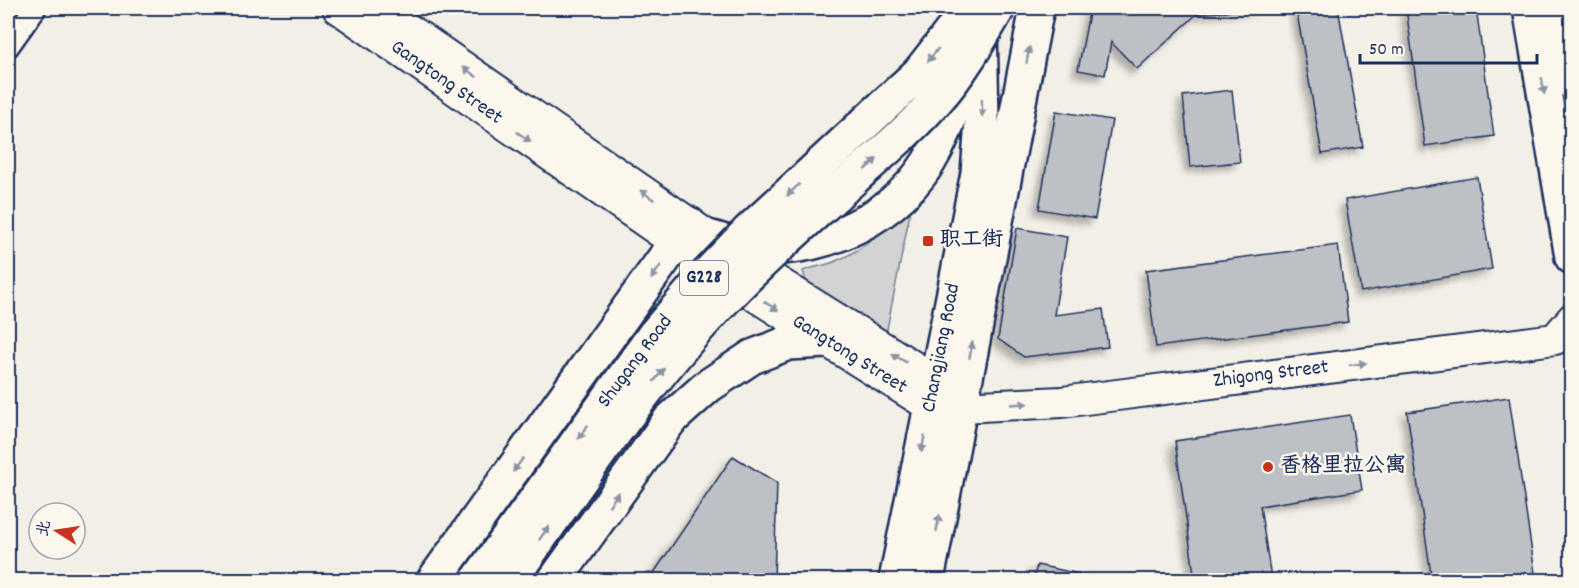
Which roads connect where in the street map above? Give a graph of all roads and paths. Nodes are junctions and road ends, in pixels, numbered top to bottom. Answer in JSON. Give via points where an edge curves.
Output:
{"nodes":[{"id":1,"x":35,"y":8,"type":"edge"},
{"id":2,"x":338,"y":8,"type":"edge"},
{"id":3,"x":378,"y":8,"type":"edge"},
{"id":4,"x":1037,"y":8,"type":"edge"},
{"id":5,"x":1530,"y":8,"type":"edge"},
{"id":6,"x":1560,"y":8,"type":"edge"},
{"id":7,"x":981,"y":9,"type":"edge"},
{"id":8,"x":8,"y":46,"type":"edge"},
{"id":9,"x":1572,"y":82,"type":"edge"},
{"id":10,"x":691,"y":235,"type":"junction"},
{"id":11,"x":1572,"y":257,"type":"edge"},
{"id":12,"x":1572,"y":318,"type":"edge"},
{"id":13,"x":826,"y":341,"type":"junction"},
{"id":14,"x":942,"y":398,"type":"junction"},
{"id":15,"x":434,"y":580,"type":"edge"},
{"id":16,"x":478,"y":580,"type":"edge"},
{"id":17,"x":510,"y":580,"type":"edge"},
{"id":18,"x":555,"y":580,"type":"edge"},
{"id":19,"x":896,"y":580,"type":"edge"},
{"id":20,"x":927,"y":580,"type":"edge"}],
"edges":[{"from":1,"to":8,"type":"street"},
{"from":2,"to":10,"type":"street","name":"Gangtong Street","one_way":true},
{"from":10,"to":3,"type":"street","name":"Gangtong Street","one_way":true},
{"from":14,"to":4,"type":"main road","one_way":true},
{"from":5,"to":11,"type":"main road","one_way":true},
{"from":6,"to":9,"type":"main road"},
{"from":7,"to":10,"type":"main road","via":[[956,99],[936,150],[906,192],[871,220],[830,239],[784,248],[743,246]]},
{"from":7,"to":14,"type":"main road","name":"Changjiang Road","one_way":true,"via":[[982,122],[978,173]]},
{"from":7,"to":16,"type":"main road","name":"Shugang Road","number":"G228","one_way":true,"bridge":true,"via":[[951,32],[919,73],[749,231],[699,283],[655,334]]},
{"from":17,"to":7,"type":"main road","name":"Shugang Road","number":"G228","one_way":true,"bridge":true,"via":[[676,352],[773,250],[898,140],[939,98],[974,50]]},
{"from":10,"to":13,"type":"street","name":"Gangtong Street","one_way":true,"via":[[728,279]]},
{"from":14,"to":10,"type":"street","name":"Gangtong Street","one_way":true,"via":[[741,260]]},
{"from":10,"to":15,"type":"main road","one_way":true},
{"from":14,"to":12,"type":"street","name":"Zhigong Street","one_way":true,"via":[[1062,402],[1555,339]]},
{"from":13,"to":14,"type":"street","name":"Gangtong Street"},
{"from":18,"to":13,"type":"main road","one_way":true,"via":[[670,420],[708,386],[752,357],[788,343]]},
{"from":14,"to":19,"type":"main road","name":"Changjiang Road","one_way":true},
{"from":20,"to":14,"type":"main road","name":"Changjiang Road","one_way":true}]}
